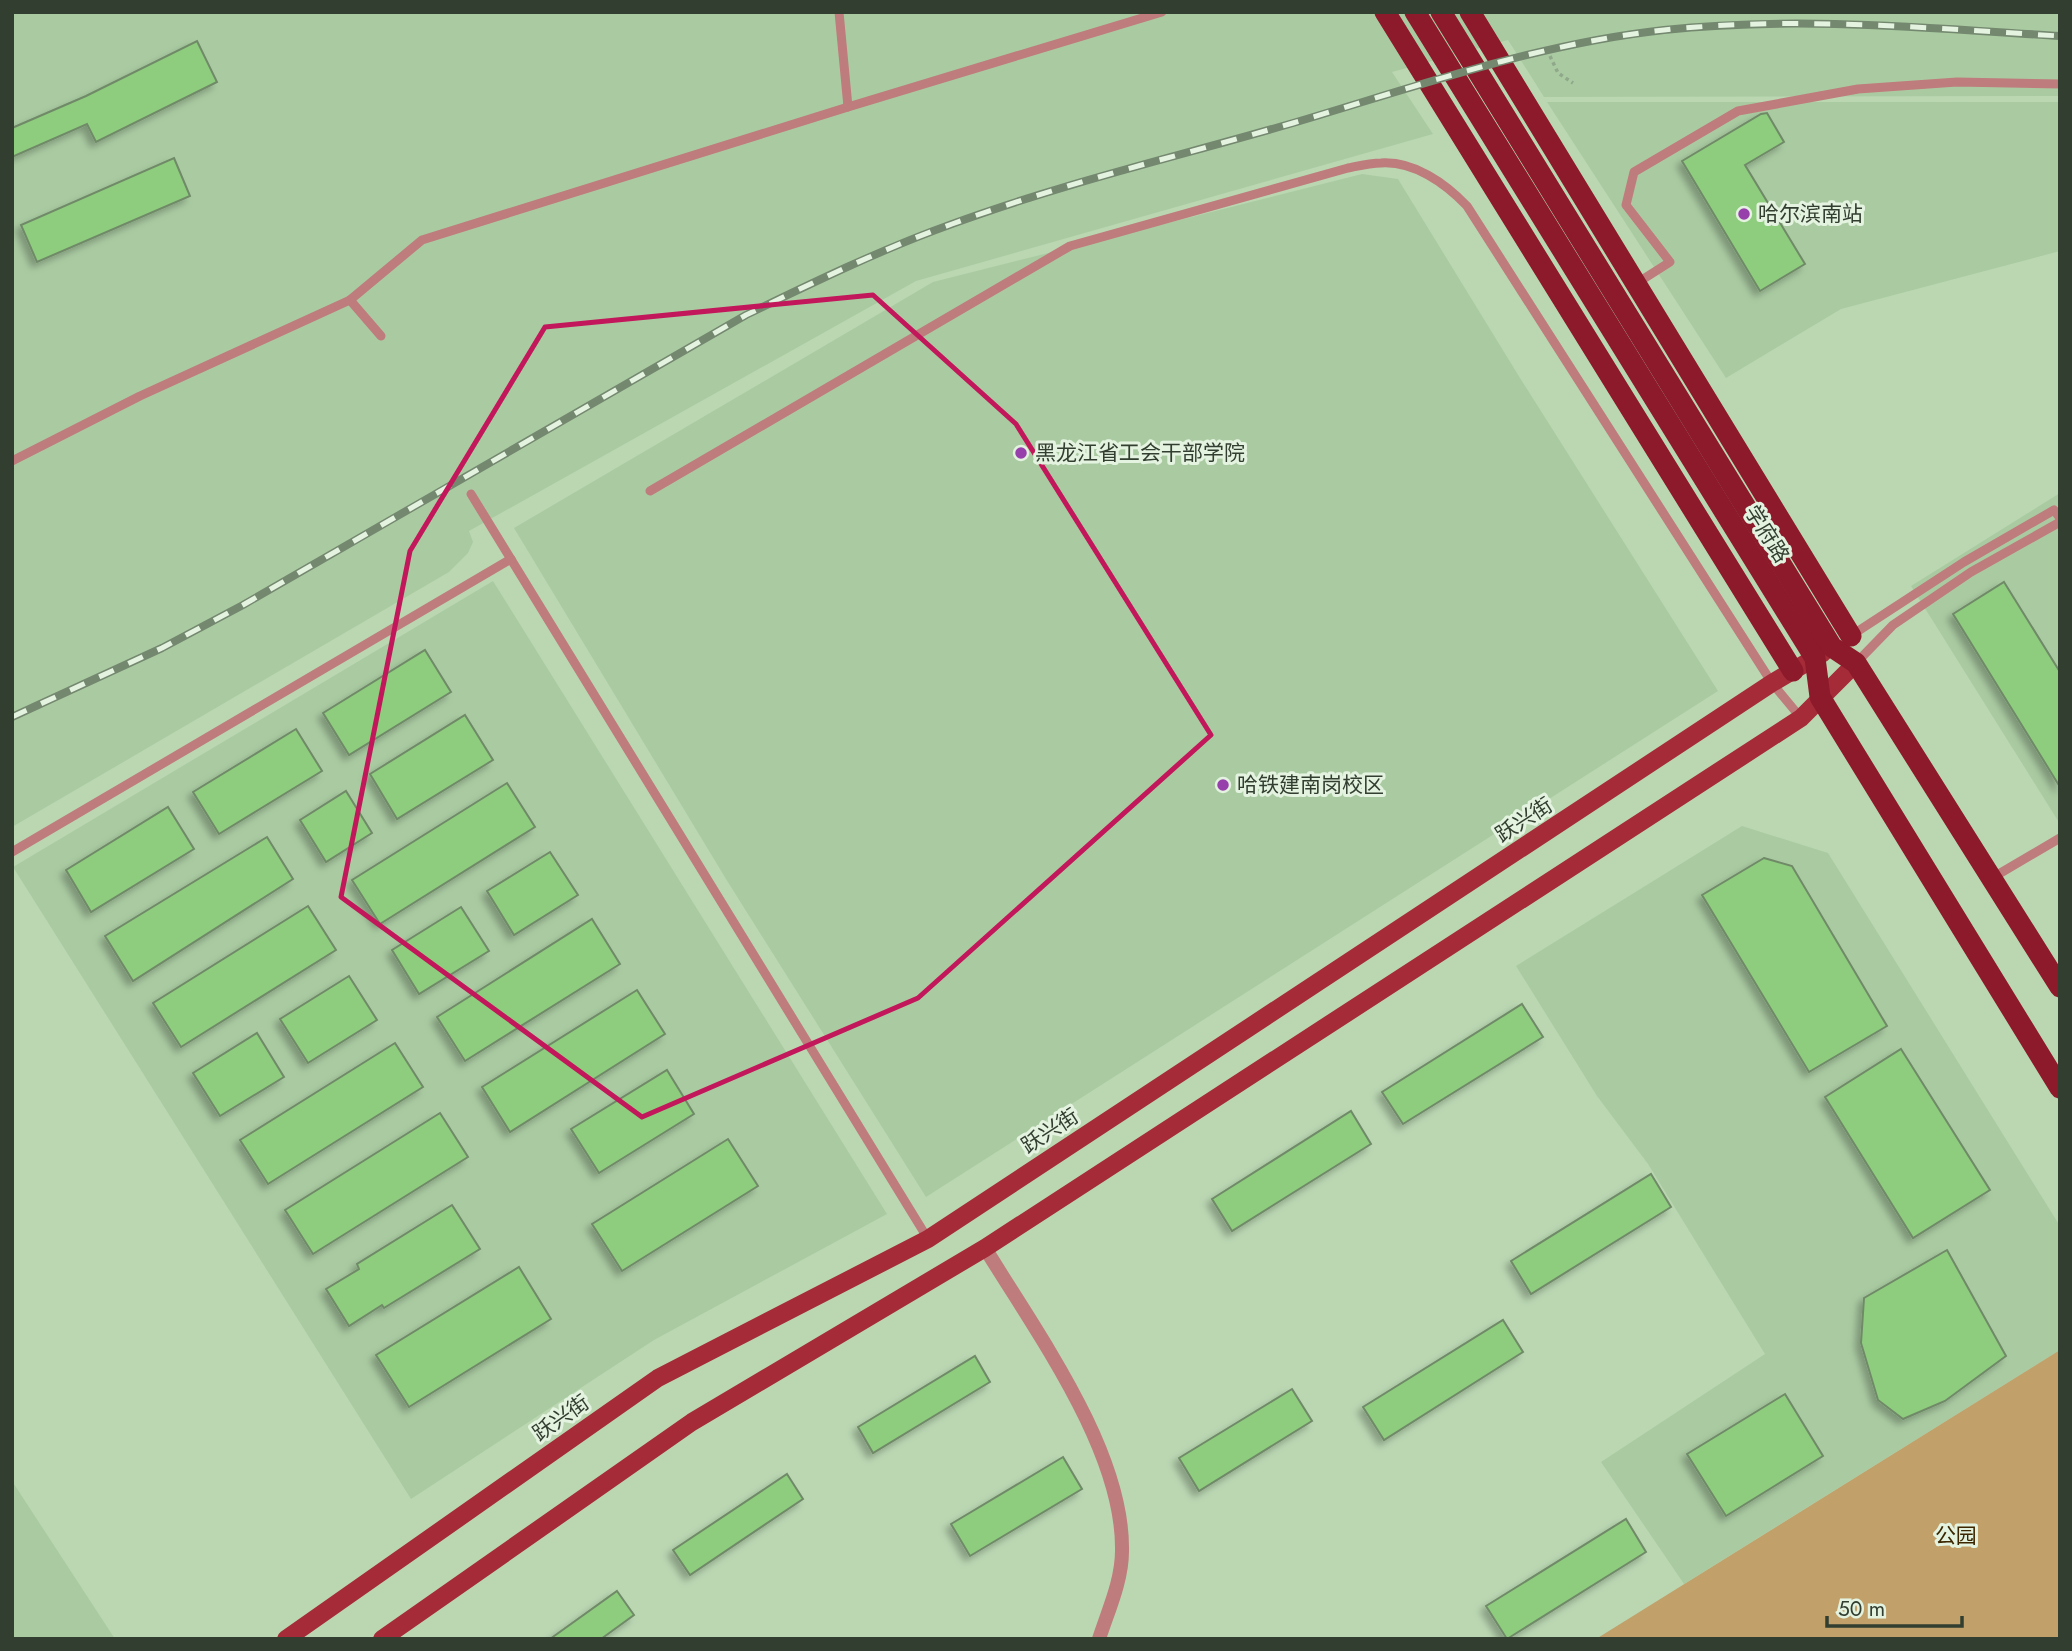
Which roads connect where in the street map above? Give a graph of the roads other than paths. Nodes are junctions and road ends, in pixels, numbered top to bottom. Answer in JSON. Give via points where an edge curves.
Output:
{"nodes":[{"id":1,"x":839,"y":12,"type":"edge"},
{"id":2,"x":1162,"y":12,"type":"edge"},
{"id":3,"x":1385,"y":12,"type":"edge"},
{"id":4,"x":1415,"y":12,"type":"edge"},
{"id":5,"x":1441,"y":12,"type":"edge"},
{"id":6,"x":1470,"y":12,"type":"edge"},
{"id":7,"x":2060,"y":84,"type":"edge"},
{"id":8,"x":848,"y":107,"type":"junction"},
{"id":9,"x":1637,"y":283,"type":"junction"},
{"id":10,"x":351,"y":300,"type":"junction"},
{"id":11,"x":381,"y":336,"type":"dead end"},
{"id":12,"x":12,"y":461,"type":"edge"},
{"id":13,"x":650,"y":491,"type":"dead end"},
{"id":14,"x":471,"y":494,"type":"dead end"},
{"id":15,"x":2060,"y":520,"type":"edge"},
{"id":16,"x":511,"y":559,"type":"junction"},
{"id":17,"x":1832,"y":647,"type":"junction"},
{"id":18,"x":1856,"y":663,"type":"junction"},
{"id":19,"x":1793,"y":671,"type":"junction"},
{"id":20,"x":1772,"y":684,"type":"junction"},
{"id":21,"x":1820,"y":697,"type":"junction"},
{"id":22,"x":1801,"y":718,"type":"junction"},
{"id":23,"x":2060,"y":838,"type":"edge"},
{"id":24,"x":12,"y":852,"type":"edge"},
{"id":25,"x":1992,"y":878,"type":"junction"},
{"id":26,"x":2060,"y":986,"type":"edge"},
{"id":27,"x":2060,"y":1088,"type":"edge"},
{"id":28,"x":928,"y":1239,"type":"junction"},
{"id":29,"x":985,"y":1248,"type":"junction"},
{"id":30,"x":286,"y":1639,"type":"edge"},
{"id":31,"x":382,"y":1639,"type":"edge"},
{"id":32,"x":1099,"y":1639,"type":"edge"}],
"edges":[{"from":1,"to":8,"type":"lane"},
{"from":2,"to":8,"type":"lane"},
{"from":3,"to":19,"type":"highway"},
{"from":4,"to":17,"type":"highway","name":"学府路"},
{"from":5,"to":17,"type":"highway","name":"学府路"},
{"from":6,"to":9,"type":"highway"},
{"from":7,"to":9,"type":"lane","via":[[1957,82],[1858,89],[1738,111],[1634,172],[1626,205],[1670,262]]},
{"from":8,"to":10,"type":"lane","via":[[422,240]]},
{"from":9,"to":17,"type":"highway"},
{"from":10,"to":11,"type":"lane"},
{"from":10,"to":12,"type":"lane","via":[[140,396]]},
{"from":13,"to":20,"type":"lane","via":[[1070,246],[1382,162],[1424,172],[1467,206]]},
{"from":14,"to":16,"type":"lane"},
{"from":15,"to":17,"type":"lane","via":[[2054,510]]},
{"from":15,"to":18,"type":"lane","via":[[1893,625]]},
{"from":16,"to":24,"type":"lane"},
{"from":16,"to":28,"type":"lane"},
{"from":17,"to":18,"type":"highway","name":"学府路"},
{"from":17,"to":19,"type":"main road","name":"跃兴街"},
{"from":17,"to":21,"type":"highway","name":"学府路"},
{"from":18,"to":21,"type":"main road"},
{"from":18,"to":25,"type":"highway","name":"学府路"},
{"from":19,"to":20,"type":"main road","name":"跃兴街"},
{"from":20,"to":22,"type":"lane"},
{"from":20,"to":28,"type":"main road","name":"跃兴街"},
{"from":21,"to":22,"type":"main road"},
{"from":21,"to":27,"type":"highway","name":"学府路"},
{"from":22,"to":29,"type":"main road"},
{"from":23,"to":25,"type":"lane"},
{"from":25,"to":26,"type":"highway","name":"学府路"},
{"from":28,"to":30,"type":"main road","name":"跃兴街","via":[[658,1378]]},
{"from":29,"to":31,"type":"main road","via":[[692,1422]]},
{"from":29,"to":32,"type":"street","via":[[1074,1397],[1114,1491],[1122,1551]]}]}
